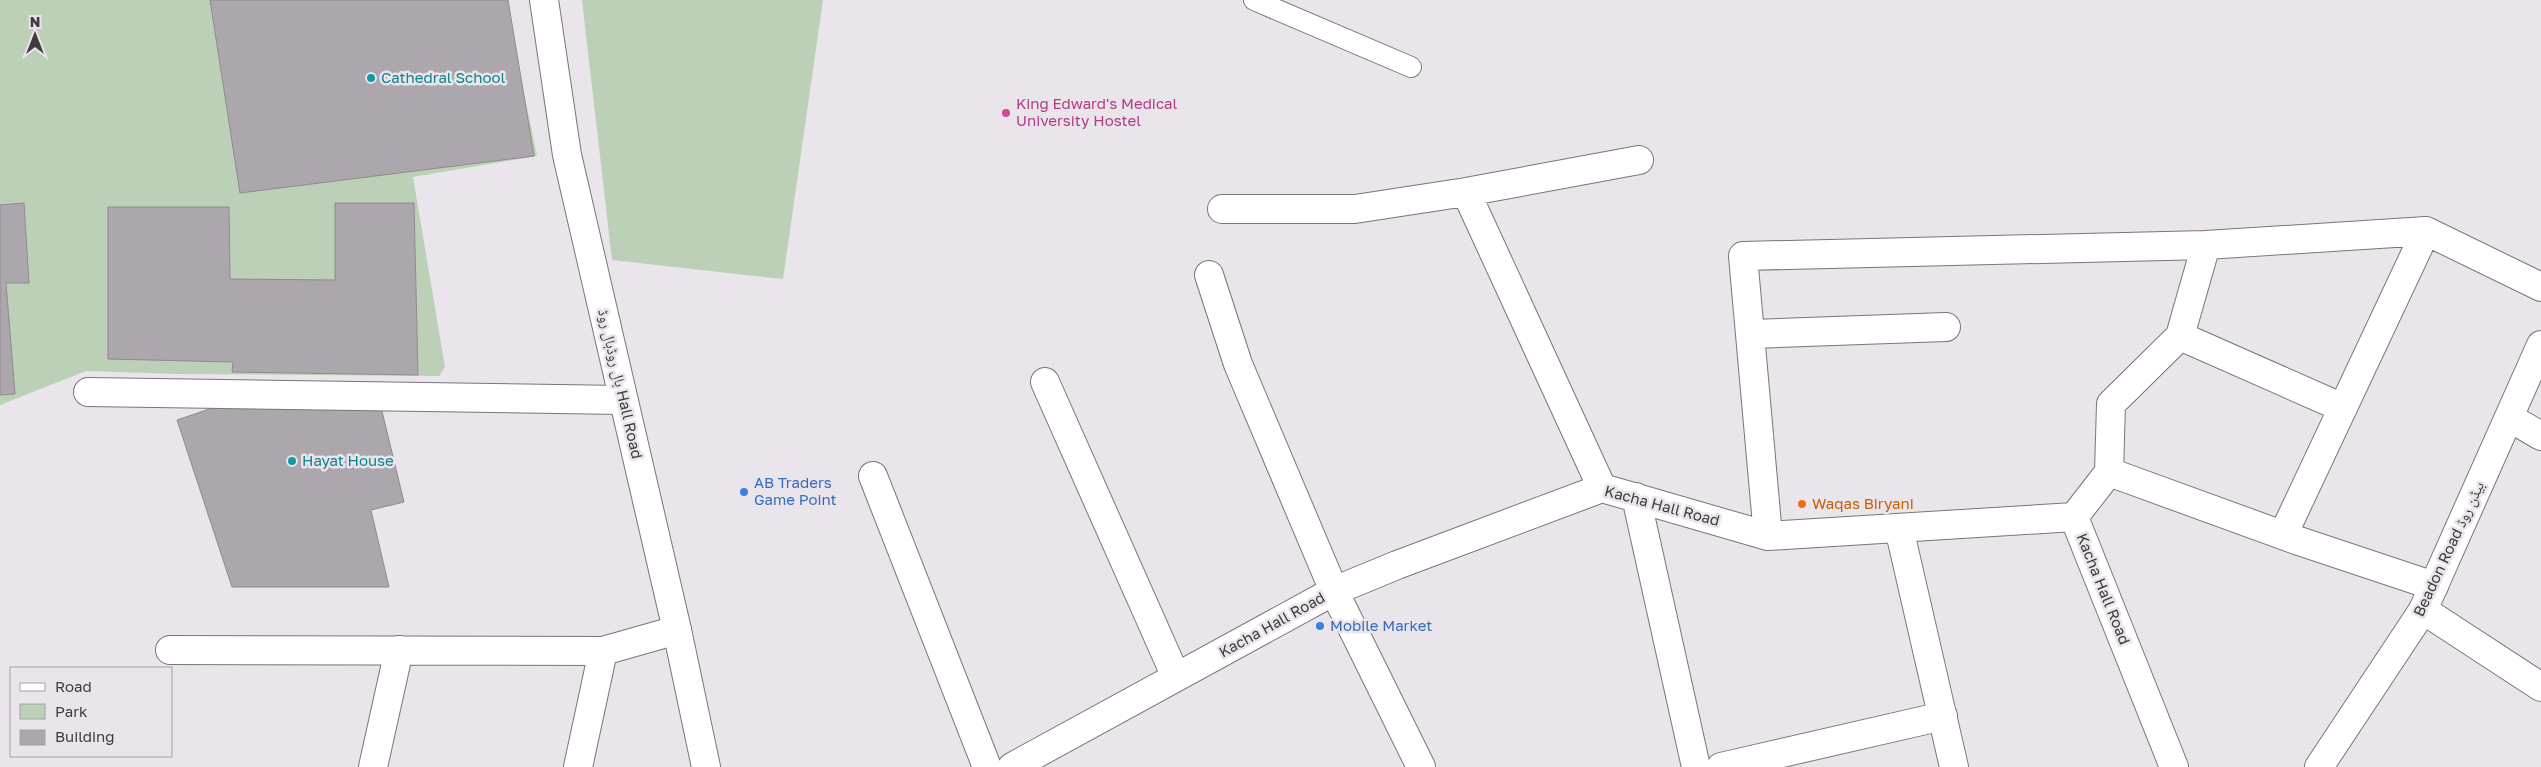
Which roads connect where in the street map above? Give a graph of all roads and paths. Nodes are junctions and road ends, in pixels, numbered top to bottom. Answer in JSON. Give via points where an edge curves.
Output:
{"nodes":[{"id":1,"x":544,"y":0,"type":"edge"},
{"id":2,"x":1254,"y":0,"type":"edge"},
{"id":3,"x":1411,"y":67,"type":"dead end"},
{"id":4,"x":1639,"y":160,"type":"dead end"},
{"id":5,"x":1466,"y":192,"type":"junction"},
{"id":6,"x":1222,"y":209,"type":"dead end"},
{"id":7,"x":2426,"y":231,"type":"junction"},
{"id":8,"x":2206,"y":245,"type":"junction"},
{"id":9,"x":1209,"y":275,"type":"dead end"},
{"id":10,"x":2541,"y":287,"type":"edge"},
{"id":11,"x":1946,"y":327,"type":"dead end"},
{"id":12,"x":1752,"y":334,"type":"junction"},
{"id":13,"x":2180,"y":336,"type":"junction"},
{"id":14,"x":2541,"y":345,"type":"edge"},
{"id":15,"x":1045,"y":382,"type":"dead end"},
{"id":16,"x":88,"y":392,"type":"dead end"},
{"id":17,"x":623,"y":400,"type":"junction"},
{"id":18,"x":2343,"y":408,"type":"junction"},
{"id":19,"x":2510,"y":418,"type":"junction"},
{"id":20,"x":2541,"y":436,"type":"edge"},
{"id":21,"x":2109,"y":472,"type":"junction"},
{"id":22,"x":873,"y":476,"type":"dead end"},
{"id":23,"x":1602,"y":488,"type":"junction"},
{"id":24,"x":1636,"y":498,"type":"junction"},
{"id":25,"x":2074,"y":517,"type":"junction"},
{"id":26,"x":1899,"y":528,"type":"junction"},
{"id":27,"x":2283,"y":535,"type":"junction"},
{"id":28,"x":1768,"y":536,"type":"junction"},
{"id":29,"x":1334,"y":591,"type":"junction"},
{"id":30,"x":2428,"y":598,"type":"junction"},
{"id":31,"x":678,"y":630,"type":"junction"},
{"id":32,"x":170,"y":650,"type":"dead end"},
{"id":33,"x":399,"y":650,"type":"junction"},
{"id":34,"x":603,"y":651,"type":"junction"},
{"id":35,"x":1176,"y":677,"type":"junction"},
{"id":36,"x":2541,"y":687,"type":"edge"},
{"id":37,"x":1943,"y":716,"type":"junction"},
{"id":38,"x":373,"y":767,"type":"edge"},
{"id":39,"x":578,"y":767,"type":"edge"},
{"id":40,"x":706,"y":767,"type":"edge"},
{"id":41,"x":987,"y":767,"type":"edge"},
{"id":42,"x":1012,"y":767,"type":"edge"},
{"id":43,"x":1420,"y":767,"type":"edge"},
{"id":44,"x":1696,"y":767,"type":"edge"},
{"id":45,"x":1721,"y":767,"type":"edge"},
{"id":46,"x":1954,"y":767,"type":"edge"},
{"id":47,"x":2174,"y":767,"type":"edge"},
{"id":48,"x":2319,"y":767,"type":"edge"}],
"edges":[{"from":1,"to":17,"type":"street","name":"ہال روڈہال روڈ Hall Road","via":[[566,155]]},
{"from":2,"to":3,"type":"lane"},
{"from":4,"to":5,"type":"street"},
{"from":5,"to":6,"type":"street","via":[[1355,209]]},
{"from":5,"to":23,"type":"street"},
{"from":7,"to":8,"type":"street"},
{"from":7,"to":10,"type":"street"},
{"from":7,"to":18,"type":"street"},
{"from":8,"to":12,"type":"street","via":[[1743,256]]},
{"from":8,"to":13,"type":"street"},
{"from":9,"to":29,"type":"street","via":[[1238,364]]},
{"from":11,"to":12,"type":"street"},
{"from":12,"to":28,"type":"street"},
{"from":13,"to":18,"type":"street"},
{"from":13,"to":21,"type":"street","via":[[2110,404]]},
{"from":14,"to":19,"type":"street","name":"Beadon Road بیڈن روڈ"},
{"from":15,"to":35,"type":"street"},
{"from":16,"to":17,"type":"street"},
{"from":17,"to":31,"type":"street","name":"ہال روڈہال روڈ Hall Road"},
{"from":18,"to":27,"type":"street"},
{"from":19,"to":20,"type":"street"},
{"from":19,"to":30,"type":"street","name":"Beadon Road بیڈن روڈ"},
{"from":21,"to":25,"type":"street"},
{"from":21,"to":27,"type":"street"},
{"from":22,"to":41,"type":"street"},
{"from":23,"to":24,"type":"street","name":"Kacha Hall Road"},
{"from":23,"to":29,"type":"street","name":"Kacha Hall Road"},
{"from":24,"to":28,"type":"street","name":"Kacha Hall Road"},
{"from":24,"to":44,"type":"street"},
{"from":25,"to":26,"type":"street","name":"Kacha Hall Road"},
{"from":25,"to":47,"type":"street","name":"Kacha Hall Road"},
{"from":26,"to":28,"type":"street","name":"Kacha Hall Road"},
{"from":26,"to":37,"type":"street"},
{"from":27,"to":30,"type":"street"},
{"from":29,"to":35,"type":"street","name":"Kacha Hall Road"},
{"from":29,"to":43,"type":"street"},
{"from":30,"to":36,"type":"street"},
{"from":30,"to":48,"type":"street","name":"Beadon Road بیڈن روڈ"},
{"from":31,"to":34,"type":"street"},
{"from":31,"to":40,"type":"street","name":"ہال روڈہال روڈ Hall Road"},
{"from":32,"to":33,"type":"street"},
{"from":33,"to":34,"type":"street"},
{"from":33,"to":38,"type":"street"},
{"from":34,"to":39,"type":"street"},
{"from":35,"to":42,"type":"street","name":"Kacha Hall Road"},
{"from":37,"to":45,"type":"street"},
{"from":37,"to":46,"type":"street"}]}
